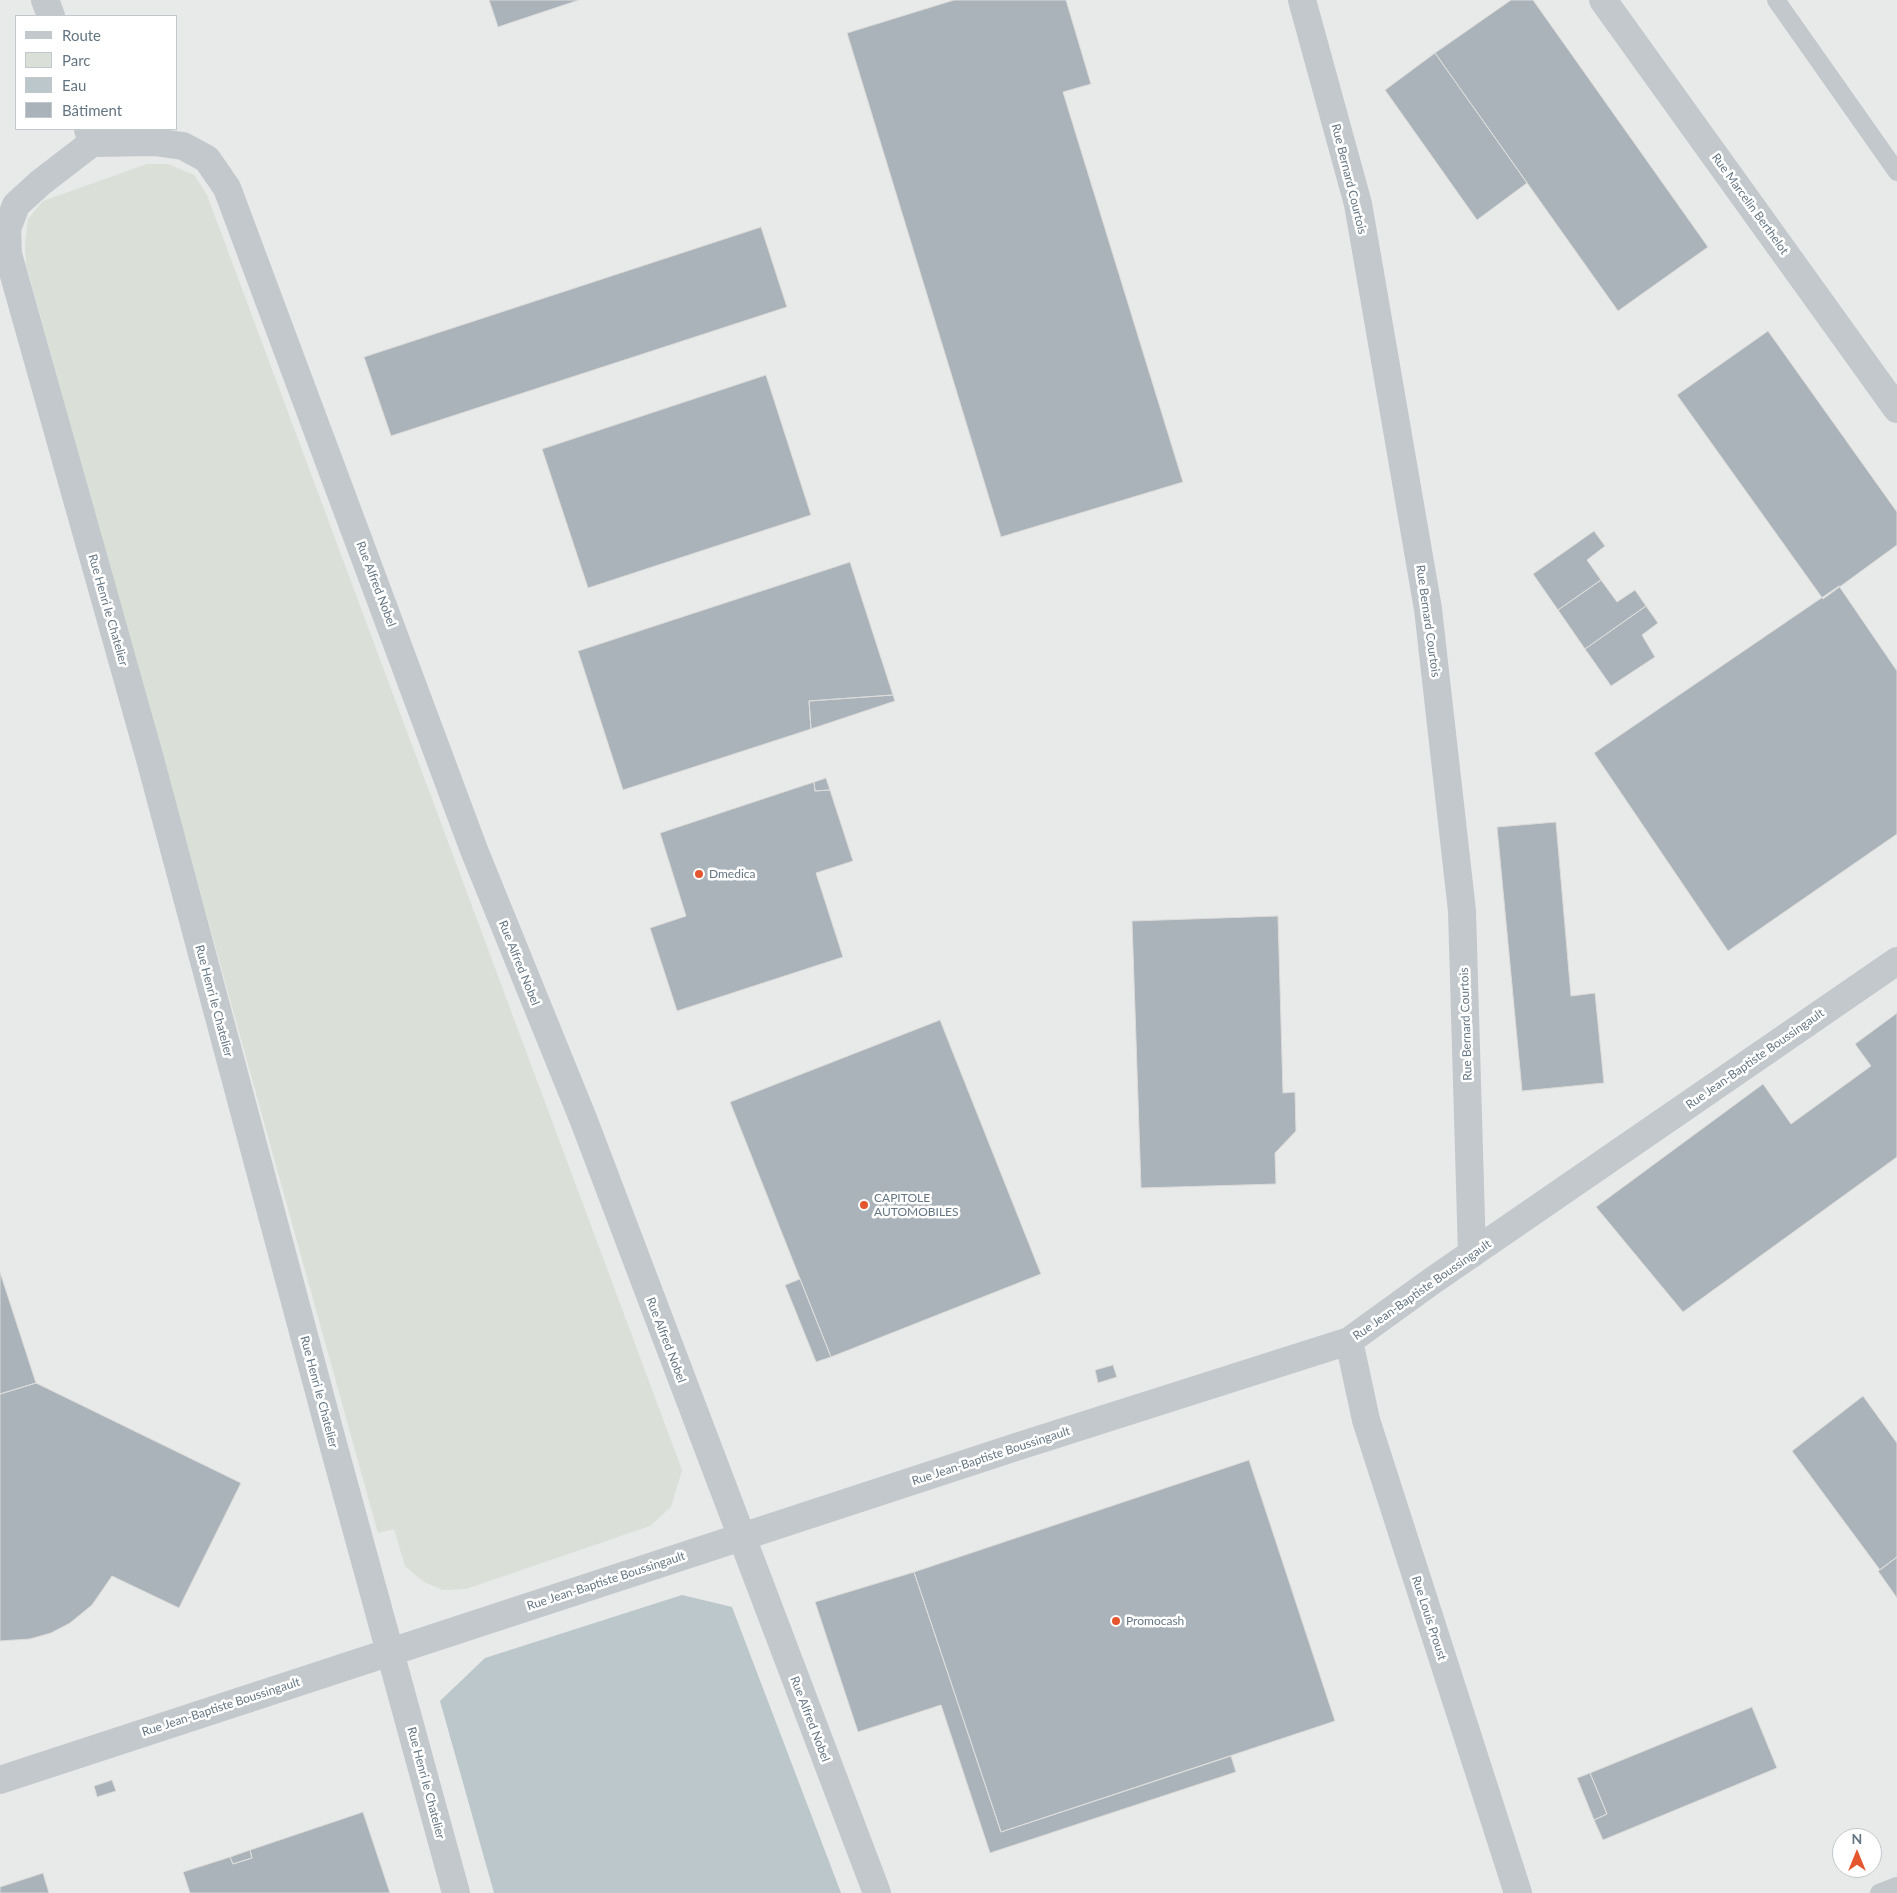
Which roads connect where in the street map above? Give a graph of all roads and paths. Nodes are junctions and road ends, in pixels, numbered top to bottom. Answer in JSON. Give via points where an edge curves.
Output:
{"nodes":[{"id":1,"x":46,"y":0,"type":"edge"},
{"id":2,"x":1302,"y":0,"type":"edge"},
{"id":3,"x":1603,"y":0,"type":"edge"},
{"id":4,"x":1776,"y":0,"type":"edge"},
{"id":5,"x":51,"y":15,"type":"edge"},
{"id":6,"x":90,"y":136,"type":"edge"},
{"id":7,"x":1897,"y":172,"type":"edge"},
{"id":8,"x":1897,"y":409,"type":"edge"},
{"id":9,"x":1897,"y":961,"type":"edge"},
{"id":10,"x":1472,"y":1254,"type":"junction"},
{"id":11,"x":1349,"y":1341,"type":"junction"},
{"id":12,"x":741,"y":1538,"type":"junction"},
{"id":13,"x":390,"y":1652,"type":"junction"},
{"id":14,"x":0,"y":1780,"type":"edge"},
{"id":15,"x":1897,"y":1886,"type":"edge"},
{"id":16,"x":456,"y":1893,"type":"edge"},
{"id":17,"x":877,"y":1893,"type":"edge"},
{"id":18,"x":1518,"y":1893,"type":"edge"},
{"id":19,"x":1879,"y":1893,"type":"edge"}],
"edges":[{"from":1,"to":5,"type":"street"},
{"from":2,"to":10,"type":"street","name":"Rue Bernard Courtois","via":[[1358,204],[1428,608],[1462,911]]},
{"from":3,"to":8,"type":"street","name":"Rue Marcelin Berthelot"},
{"from":4,"to":7,"type":"lane"},
{"from":6,"to":12,"type":"street","name":"Rue Alfred Nobel","via":[[183,146],[207,159],[227,188],[474,850],[584,1122]]},
{"from":6,"to":13,"type":"street","name":"Rue Henri le Chatelier","via":[[16,205],[7,229],[8,254],[150,758]]},
{"from":9,"to":10,"type":"street","name":"Rue Jean-Baptiste Boussingault"},
{"from":10,"to":11,"type":"street","name":"Rue Jean-Baptiste Boussingault"},
{"from":11,"to":12,"type":"street","name":"Rue Jean-Baptiste Boussingault"},
{"from":11,"to":18,"type":"street","name":"Rue Louis Proust","via":[[1366,1420]]},
{"from":12,"to":13,"type":"street","name":"Rue Jean-Baptiste Boussingault"},
{"from":12,"to":17,"type":"street","name":"Rue Alfred Nobel"},
{"from":13,"to":14,"type":"street","name":"Rue Jean-Baptiste Boussingault"},
{"from":13,"to":16,"type":"street","name":"Rue Henri le Chatelier"},
{"from":15,"to":19,"type":"lane"}]}
